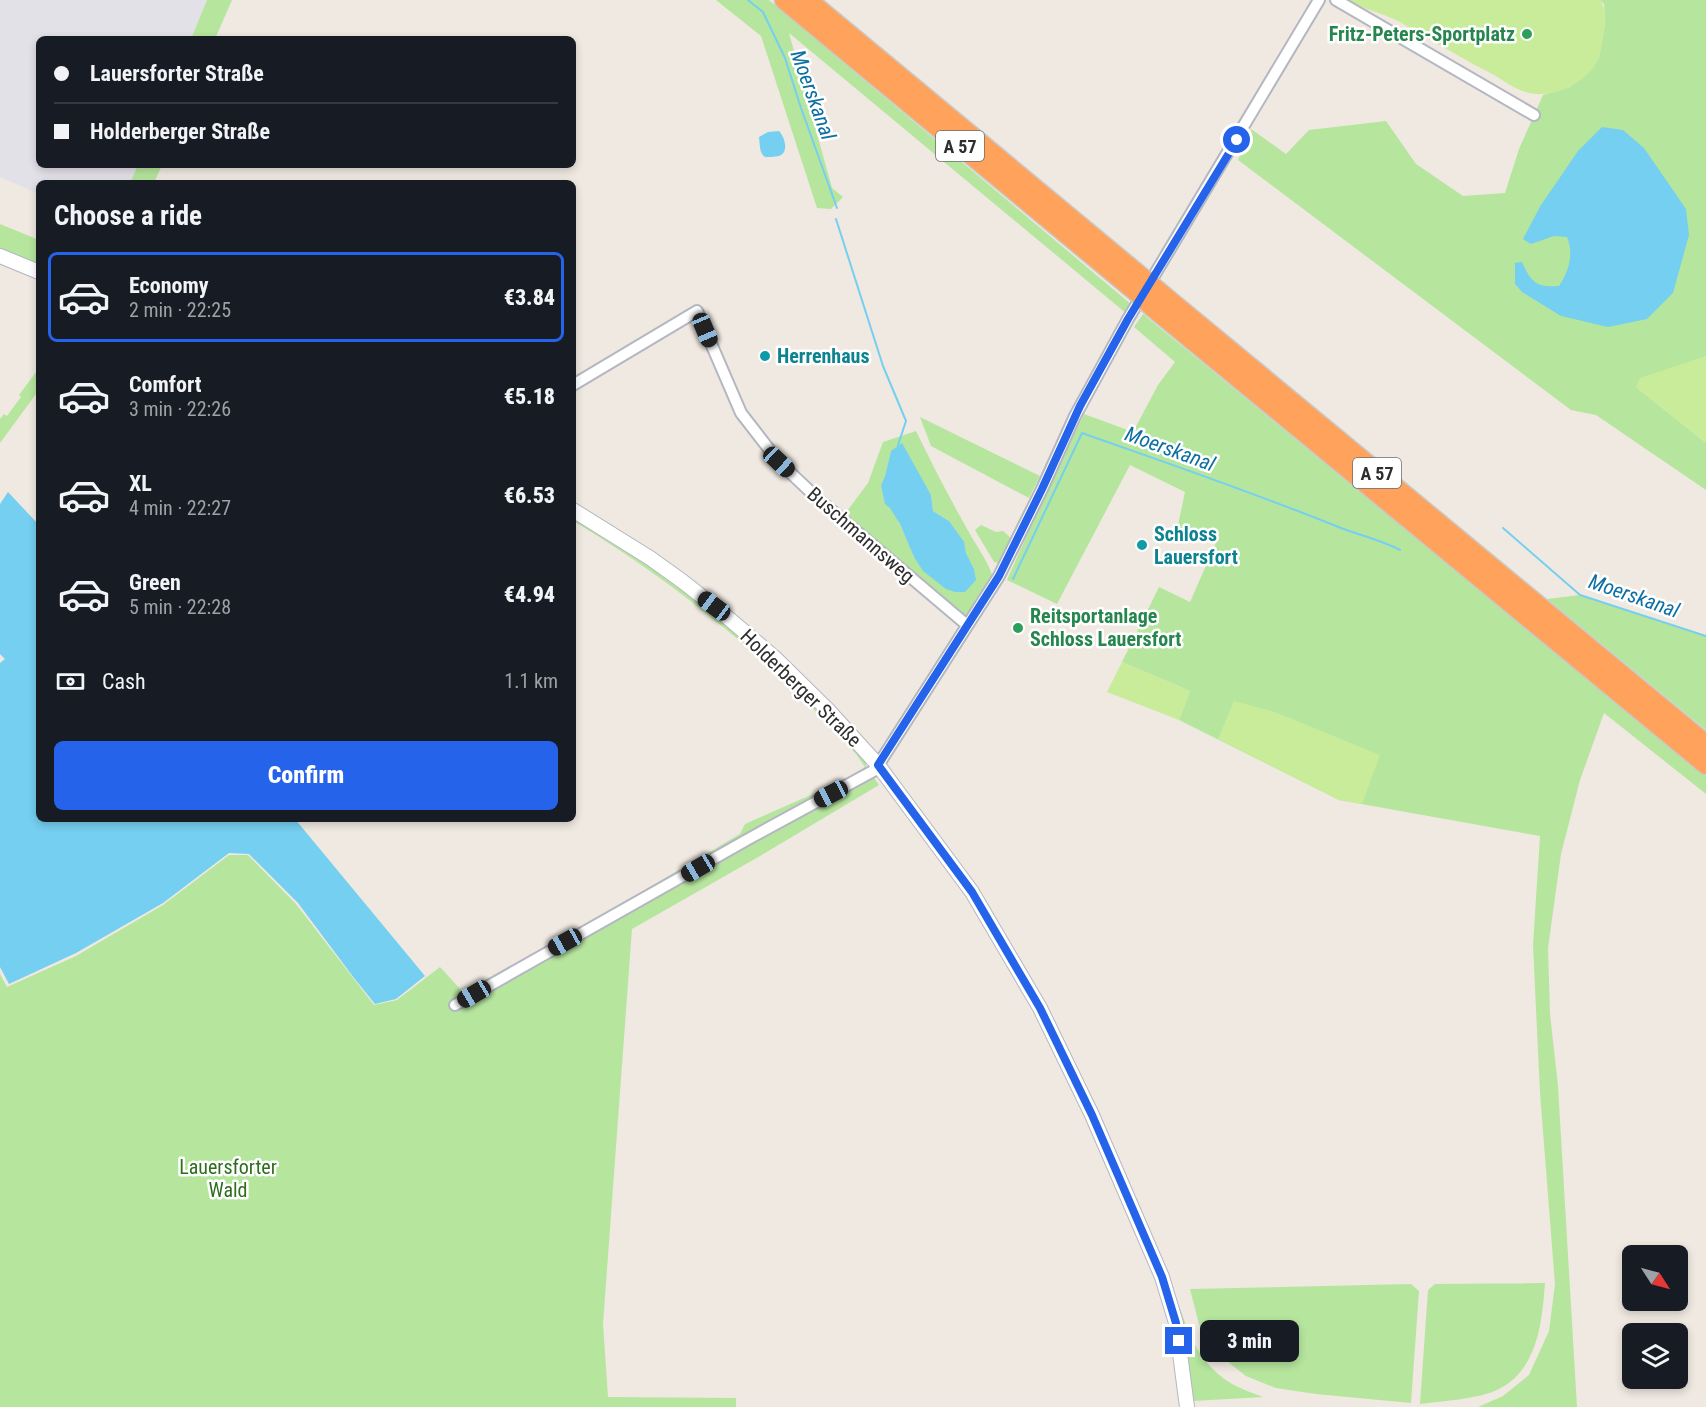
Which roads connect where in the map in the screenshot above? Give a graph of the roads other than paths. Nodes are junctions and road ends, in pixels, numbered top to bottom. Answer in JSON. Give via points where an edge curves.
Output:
{"nodes":[{"id":1,"x":784,"y":0,"type":"edge"},
{"id":2,"x":808,"y":0,"type":"edge"},
{"id":3,"x":1319,"y":0,"type":"edge"},
{"id":4,"x":1336,"y":0,"type":"edge"},
{"id":5,"x":1534,"y":115,"type":"dead end"},
{"id":6,"x":0,"y":256,"type":"edge"},
{"id":7,"x":36,"y":271,"type":"edge"},
{"id":8,"x":1139,"y":285,"type":"junction"},
{"id":9,"x":1158,"y":301,"type":"junction"},
{"id":10,"x":576,"y":383,"type":"edge"},
{"id":11,"x":576,"y":512,"type":"edge"},
{"id":12,"x":967,"y":625,"type":"junction"},
{"id":13,"x":1706,"y":744,"type":"edge"},
{"id":14,"x":878,"y":765,"type":"junction"},
{"id":15,"x":1706,"y":765,"type":"edge"},
{"id":16,"x":455,"y":1005,"type":"dead end"},
{"id":17,"x":1187,"y":1407,"type":"edge"}],
"edges":[{"from":1,"to":8,"type":"highway","number":"A 57"},
{"from":2,"to":8,"type":"highway","number":"A 57"},
{"from":3,"to":12,"type":"street","via":[[1128,319],[1075,416],[999,576]]},
{"from":4,"to":5,"type":"street"},
{"from":6,"to":7,"type":"main road"},
{"from":8,"to":9,"type":"highway","number":"A 57","bridge":true},
{"from":9,"to":13,"type":"highway","number":"A 57"},
{"from":9,"to":15,"type":"highway","number":"A 57"},
{"from":10,"to":12,"type":"street","name":"Buschmannsweg","via":[[697,310],[741,413],[779,462]]},
{"from":11,"to":14,"type":"main road","name":"Holderberger Straße","via":[[650,558],[714,606],[774,657]]},
{"from":12,"to":14,"type":"street"},
{"from":14,"to":16,"type":"street","via":[[870,773]]},
{"from":14,"to":17,"type":"main road","name":"Holderberger Straße","via":[[972,892],[1040,1008],[1162,1277],[1176,1323]]}]}
